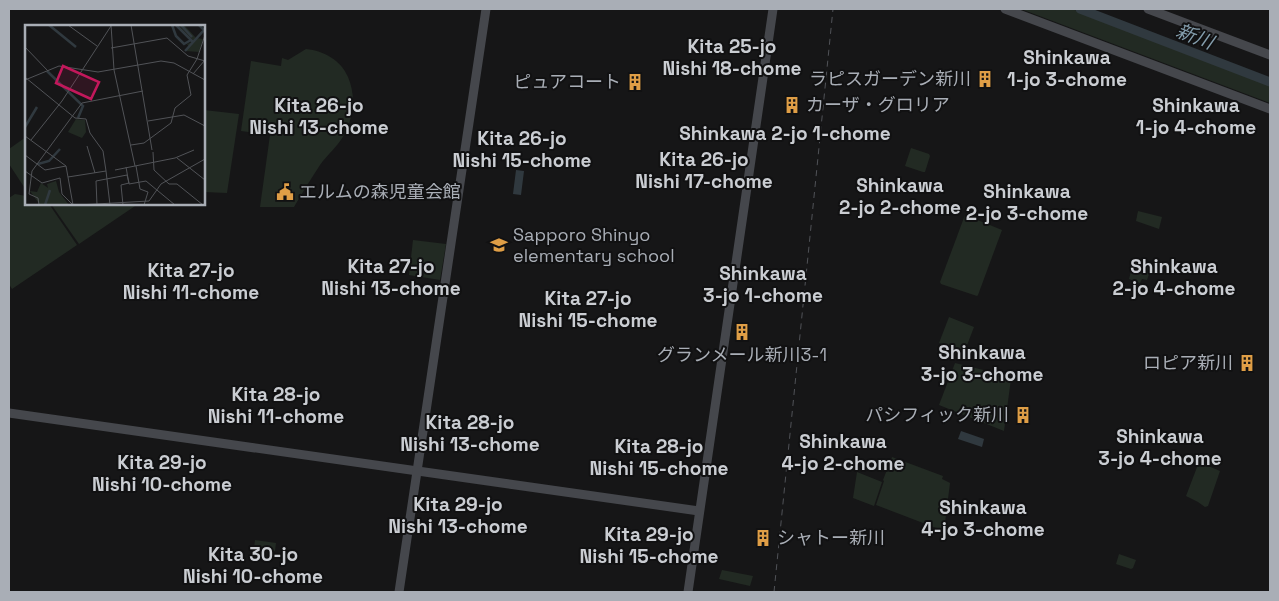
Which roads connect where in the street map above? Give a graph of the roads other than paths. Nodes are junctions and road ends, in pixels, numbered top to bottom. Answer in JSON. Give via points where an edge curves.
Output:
{"nodes":[{"id":1,"x":486,"y":9,"type":"edge"},
{"id":2,"x":773,"y":9,"type":"edge"},
{"id":3,"x":1005,"y":9,"type":"edge"},
{"id":4,"x":1148,"y":9,"type":"edge"},
{"id":5,"x":1270,"y":55,"type":"edge"},
{"id":6,"x":1270,"y":109,"type":"edge"},
{"id":7,"x":9,"y":413,"type":"edge"},
{"id":8,"x":417,"y":471,"type":"junction"},
{"id":9,"x":699,"y":511,"type":"junction"},
{"id":10,"x":399,"y":592,"type":"edge"},
{"id":11,"x":688,"y":592,"type":"edge"}],
"edges":[{"from":1,"to":8,"type":"street"},
{"from":2,"to":9,"type":"street"},
{"from":3,"to":6,"type":"street"},
{"from":4,"to":5,"type":"street"},
{"from":7,"to":8,"type":"street"},
{"from":8,"to":9,"type":"street"},
{"from":8,"to":10,"type":"street"},
{"from":9,"to":11,"type":"street"}]}
